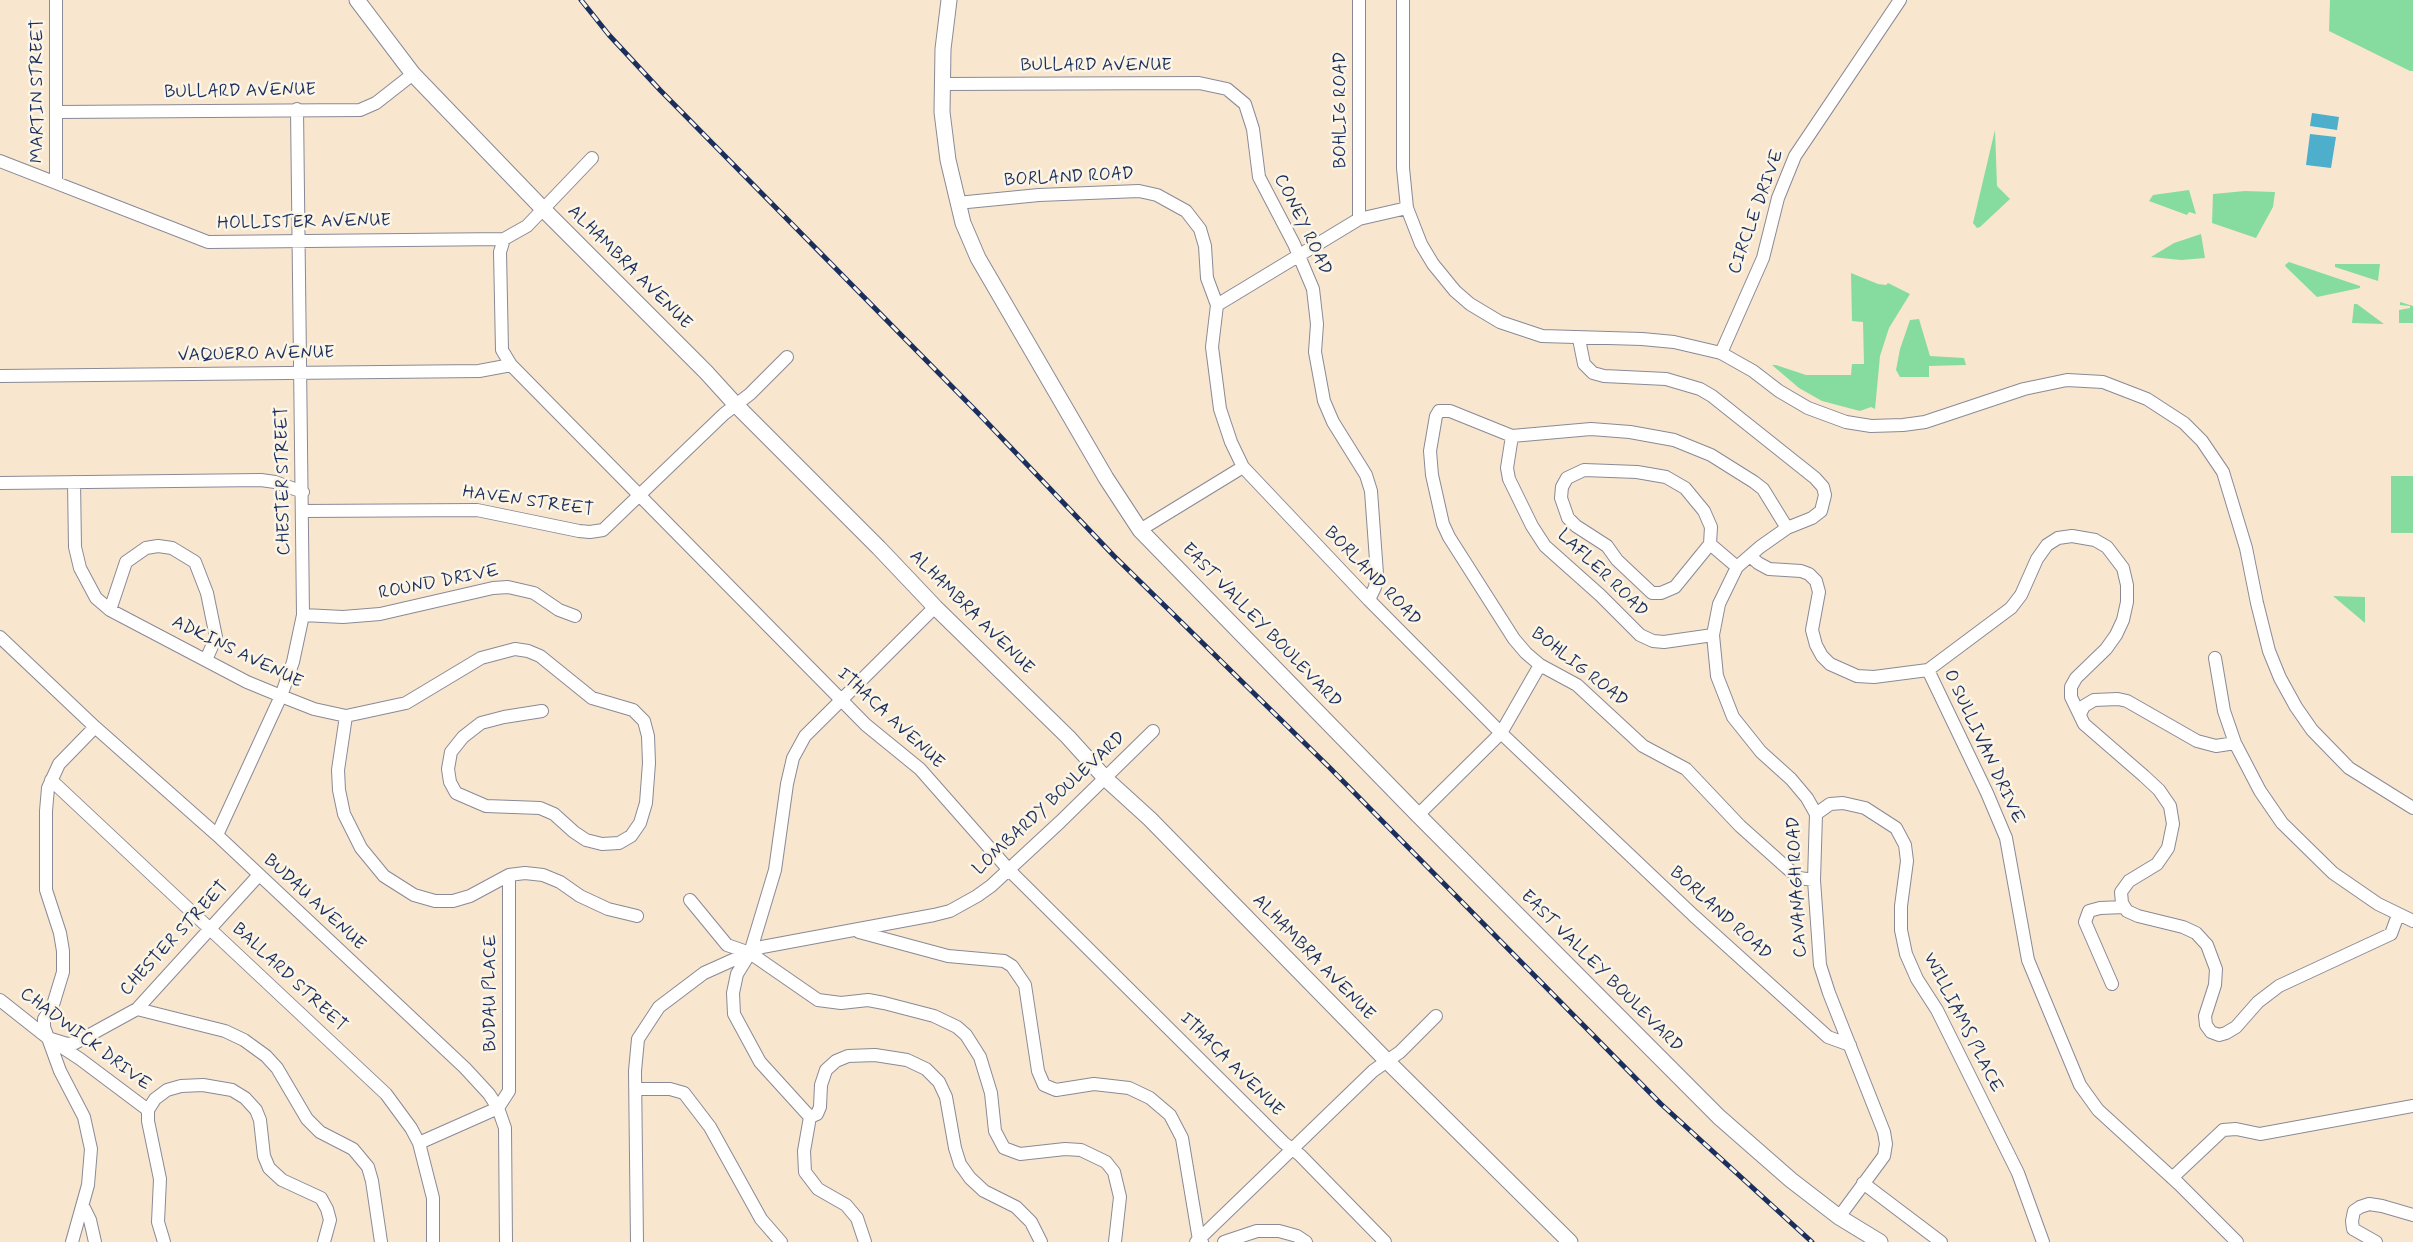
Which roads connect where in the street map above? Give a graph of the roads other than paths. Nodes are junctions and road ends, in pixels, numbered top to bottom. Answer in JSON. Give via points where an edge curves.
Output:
{"nodes":[{"id":1,"x":56,"y":0,"type":"edge"},
{"id":2,"x":357,"y":0,"type":"edge"},
{"id":3,"x":949,"y":0,"type":"edge"},
{"id":4,"x":1359,"y":0,"type":"edge"},
{"id":5,"x":1403,"y":0,"type":"edge"},
{"id":6,"x":1900,"y":0,"type":"edge"},
{"id":7,"x":413,"y":74,"type":"junction"},
{"id":8,"x":942,"y":84,"type":"junction"},
{"id":9,"x":1245,"y":104,"type":"joint"},
{"id":10,"x":297,"y":109,"type":"junction"},
{"id":11,"x":56,"y":112,"type":"junction"},
{"id":12,"x":592,"y":158,"type":"dead end"},
{"id":13,"x":0,"y":161,"type":"edge"},
{"id":14,"x":56,"y":182,"type":"junction"},
{"id":15,"x":957,"y":203,"type":"junction"},
{"id":16,"x":1407,"y":208,"type":"junction"},
{"id":17,"x":544,"y":210,"type":"junction"},
{"id":18,"x":1359,"y":219,"type":"junction"},
{"id":19,"x":504,"y":239,"type":"junction"},
{"id":20,"x":299,"y":240,"type":"junction"},
{"id":21,"x":1299,"y":256,"type":"junction"},
{"id":22,"x":1217,"y":305,"type":"junction"},
{"id":23,"x":1579,"y":339,"type":"junction"},
{"id":24,"x":1720,"y":353,"type":"junction"},
{"id":25,"x":787,"y":357,"type":"dead end"},
{"id":26,"x":511,"y":365,"type":"junction"},
{"id":27,"x":300,"y":372,"type":"junction"},
{"id":28,"x":0,"y":376,"type":"edge"},
{"id":29,"x":736,"y":405,"type":"junction"},
{"id":30,"x":1512,"y":436,"type":"junction"},
{"id":31,"x":1243,"y":467,"type":"junction"},
{"id":32,"x":74,"y":482,"type":"junction"},
{"id":33,"x":0,"y":483,"type":"edge"},
{"id":34,"x":303,"y":492,"type":"junction"},
{"id":35,"x":640,"y":495,"type":"junction"},
{"id":36,"x":303,"y":511,"type":"junction"},
{"id":37,"x":1788,"y":528,"type":"junction"},
{"id":38,"x":1140,"y":530,"type":"junction"},
{"id":39,"x":1710,"y":544,"type":"junction"},
{"id":40,"x":1750,"y":556,"type":"junction"},
{"id":41,"x":1737,"y":567,"type":"junction"},
{"id":42,"x":1369,"y":600,"type":"junction"},
{"id":43,"x":935,"y":607,"type":"junction"},
{"id":44,"x":110,"y":610,"type":"junction"},
{"id":45,"x":303,"y":615,"type":"junction"},
{"id":46,"x":575,"y":615,"type":"dead end"},
{"id":47,"x":1713,"y":635,"type":"junction"},
{"id":48,"x":0,"y":637,"type":"edge"},
{"id":49,"x":2215,"y":658,"type":"dead end"},
{"id":50,"x":206,"y":660,"type":"junction"},
{"id":51,"x":1540,"y":665,"type":"junction"},
{"id":52,"x":1928,"y":670,"type":"junction"},
{"id":53,"x":281,"y":696,"type":"junction"},
{"id":54,"x":843,"y":700,"type":"junction"},
{"id":55,"x":542,"y":711,"type":"dead end"},
{"id":56,"x":2080,"y":714,"type":"junction"},
{"id":57,"x":346,"y":716,"type":"junction"},
{"id":58,"x":95,"y":727,"type":"junction"},
{"id":59,"x":1153,"y":731,"type":"dead end"},
{"id":60,"x":1501,"y":733,"type":"junction"},
{"id":61,"x":2235,"y":743,"type":"junction"},
{"id":62,"x":1106,"y":779,"type":"junction"},
{"id":63,"x":51,"y":780,"type":"junction"},
{"id":64,"x":2411,"y":804,"type":"edge"},
{"id":65,"x":1816,"y":814,"type":"junction"},
{"id":66,"x":1418,"y":815,"type":"junction"},
{"id":67,"x":217,"y":835,"type":"junction"},
{"id":68,"x":1009,"y":870,"type":"junction"},
{"id":69,"x":509,"y":875,"type":"junction"},
{"id":70,"x":258,"y":876,"type":"junction"},
{"id":71,"x":1814,"y":880,"type":"junction"},
{"id":72,"x":690,"y":900,"type":"dead end"},
{"id":73,"x":2124,"y":907,"type":"junction"},
{"id":74,"x":2398,"y":915,"type":"junction"},
{"id":75,"x":636,"y":916,"type":"dead end"},
{"id":76,"x":2413,"y":921,"type":"edge"},
{"id":77,"x":210,"y":929,"type":"junction"},
{"id":78,"x":854,"y":930,"type":"junction"},
{"id":79,"x":750,"y":953,"type":"junction"},
{"id":80,"x":2112,"y":984,"type":"dead end"},
{"id":81,"x":0,"y":1000,"type":"edge"},
{"id":82,"x":137,"y":1009,"type":"junction"},
{"id":83,"x":1436,"y":1016,"type":"dead end"},
{"id":84,"x":48,"y":1038,"type":"junction"},
{"id":85,"x":1850,"y":1045,"type":"junction"},
{"id":86,"x":1387,"y":1061,"type":"junction"},
{"id":87,"x":636,"y":1089,"type":"junction"},
{"id":88,"x":2413,"y":1106,"type":"edge"},
{"id":89,"x":498,"y":1108,"type":"junction"},
{"id":90,"x":148,"y":1110,"type":"junction"},
{"id":91,"x":810,"y":1118,"type":"junction"},
{"id":92,"x":418,"y":1143,"type":"junction"},
{"id":93,"x":1292,"y":1148,"type":"junction"},
{"id":94,"x":2172,"y":1178,"type":"junction"},
{"id":95,"x":1863,"y":1183,"type":"junction"},
{"id":96,"x":83,"y":1206,"type":"junction"},
{"id":97,"x":2413,"y":1215,"type":"edge"},
{"id":98,"x":1839,"y":1217,"type":"junction"},
{"id":99,"x":1199,"y":1241,"type":"edge"},
{"id":100,"x":72,"y":1242,"type":"edge"},
{"id":101,"x":95,"y":1242,"type":"edge"},
{"id":102,"x":164,"y":1242,"type":"edge"},
{"id":103,"x":324,"y":1242,"type":"edge"},
{"id":104,"x":381,"y":1242,"type":"edge"},
{"id":105,"x":433,"y":1242,"type":"edge"},
{"id":106,"x":506,"y":1242,"type":"edge"},
{"id":107,"x":638,"y":1242,"type":"edge"},
{"id":108,"x":782,"y":1242,"type":"edge"},
{"id":109,"x":865,"y":1242,"type":"edge"},
{"id":110,"x":1041,"y":1242,"type":"edge"},
{"id":111,"x":1115,"y":1242,"type":"edge"},
{"id":112,"x":1224,"y":1242,"type":"edge"},
{"id":113,"x":1306,"y":1242,"type":"edge"},
{"id":114,"x":1385,"y":1242,"type":"edge"},
{"id":115,"x":1570,"y":1242,"type":"edge"},
{"id":116,"x":1880,"y":1242,"type":"edge"},
{"id":117,"x":1941,"y":1242,"type":"edge"},
{"id":118,"x":2043,"y":1242,"type":"edge"},
{"id":119,"x":2237,"y":1242,"type":"edge"},
{"id":120,"x":2376,"y":1242,"type":"edge"}],
"edges":[{"from":1,"to":11,"type":"street","name":"MARTIN STREET"},
{"from":2,"to":7,"type":"main road","name":"ALHAMBRA AVENUE"},
{"from":3,"to":8,"type":"main road","name":"EAST VALLEY BOULEVARD"},
{"from":4,"to":18,"type":"street","name":"BOHLIG ROAD"},
{"from":5,"to":16,"type":"street","via":[[1403,168]]},
{"from":6,"to":24,"type":"street","name":"CIRCLE DRIVE","via":[[1795,156],[1778,198],[1763,258]]},
{"from":7,"to":10,"type":"street","name":"BULLARD AVENUE","via":[[376,103],[360,110]]},
{"from":7,"to":17,"type":"main road","name":"ALHAMBRA AVENUE"},
{"from":8,"to":9,"type":"street","name":"BULLARD AVENUE","via":[[1199,83],[1227,89]]},
{"from":8,"to":15,"type":"main road","name":"EAST VALLEY BOULEVARD","via":[[944,135]]},
{"from":9,"to":21,"type":"street","name":"CONEY ROAD","via":[[1253,129],[1259,177]]},
{"from":10,"to":11,"type":"street","name":"BULLARD AVENUE"},
{"from":10,"to":20,"type":"street","name":"CHESTER STREET"},
{"from":11,"to":14,"type":"street","name":"MARTIN STREET"},
{"from":12,"to":17,"type":"street"},
{"from":13,"to":14,"type":"street","name":"HOLLISTER AVENUE"},
{"from":14,"to":20,"type":"street","name":"HOLLISTER AVENUE","via":[[208,242]]},
{"from":15,"to":22,"type":"street","name":"BORLAND ROAD","via":[[1139,191],[1157,195],[1186,211],[1200,229],[1207,278]]},
{"from":15,"to":38,"type":"main road","name":"EAST VALLEY BOULEVARD","via":[[978,258]]},
{"from":16,"to":18,"type":"street"},
{"from":16,"to":23,"type":"street","via":[[1432,264],[1470,304],[1528,333]]},
{"from":17,"to":19,"type":"street"},
{"from":17,"to":29,"type":"main road","name":"ALHAMBRA AVENUE"},
{"from":18,"to":21,"type":"street"},
{"from":19,"to":20,"type":"street","name":"HOLLISTER AVENUE"},
{"from":19,"to":26,"type":"street","name":"ITHACA AVENUE","via":[[500,252],[502,350]]},
{"from":20,"to":27,"type":"street","name":"CHESTER STREET"},
{"from":21,"to":22,"type":"street"},
{"from":21,"to":42,"type":"street","name":"CONEY ROAD","via":[[1313,289],[1315,352],[1324,401],[1371,491],[1377,574]]},
{"from":22,"to":31,"type":"street","name":"BORLAND ROAD","via":[[1212,346],[1220,409]]},
{"from":23,"to":24,"type":"street","via":[[1674,342]]},
{"from":23,"to":37,"type":"street","via":[[1584,364],[1593,373],[1666,379],[1700,389],[1815,478],[1825,495],[1821,511]]},
{"from":24,"to":64,"type":"street","via":[[1808,408],[1846,422],[1871,426],[1925,422],[2024,389],[2074,379],[2103,382],[2165,409],[2202,441],[2223,472],[2246,548],[2269,651],[2296,707],[2312,730],[2349,768]]},
{"from":25,"to":29,"type":"street","name":"HAVEN STREET"},
{"from":26,"to":27,"type":"street","name":"VAQUERO AVENUE","via":[[479,371]]},
{"from":26,"to":35,"type":"street","name":"ITHACA AVENUE"},
{"from":27,"to":28,"type":"street","name":"VAQUERO AVENUE"},
{"from":27,"to":34,"type":"street","name":"CHESTER STREET"},
{"from":29,"to":35,"type":"street","name":"HAVEN STREET"},
{"from":29,"to":43,"type":"main road","name":"ALHAMBRA AVENUE"},
{"from":30,"to":37,"type":"street","via":[[1591,429],[1674,440],[1711,455],[1754,482],[1763,489]]},
{"from":30,"to":47,"type":"street","name":"LAFLER ROAD","via":[[1509,479],[1545,546],[1640,635],[1665,642]]},
{"from":30,"to":51,"type":"street","name":"BOHLIG ROAD","via":[[1450,411],[1438,411],[1430,451],[1432,475],[1449,537],[1514,639]]},
{"from":31,"to":38,"type":"street"},
{"from":31,"to":42,"type":"street","name":"BORLAND ROAD"},
{"from":32,"to":33,"type":"street"},
{"from":32,"to":34,"type":"street","via":[[261,480]]},
{"from":32,"to":44,"type":"street","name":"ADKINS AVENUE","via":[[75,547],[80,568],[96,598]]},
{"from":34,"to":36,"type":"street","name":"CHESTER STREET"},
{"from":35,"to":36,"type":"street","name":"HAVEN STREET","via":[[603,530],[590,532],[477,510]]},
{"from":35,"to":54,"type":"street","name":"ITHACA AVENUE"},
{"from":36,"to":45,"type":"street","name":"CHESTER STREET"},
{"from":37,"to":40,"type":"street"},
{"from":38,"to":66,"type":"main road","name":"EAST VALLEY BOULEVARD"},
{"from":39,"to":39,"type":"street","via":[[1675,587],[1652,593],[1607,546],[1568,518],[1561,498],[1562,487],[1567,478],[1584,470],[1666,477],[1685,488],[1704,511],[1711,527]]},
{"from":39,"to":41,"type":"street"},
{"from":40,"to":41,"type":"street"},
{"from":40,"to":52,"type":"street","name":"O SULLIVAN DRIVE","via":[[1769,569],[1809,574],[1816,581],[1819,592],[1812,630],[1815,645],[1830,664],[1857,676]]},
{"from":41,"to":47,"type":"street","name":"CAVANAGH ROAD","via":[[1719,604]]},
{"from":42,"to":60,"type":"street","name":"BORLAND ROAD"},
{"from":43,"to":54,"type":"street"},
{"from":43,"to":62,"type":"main road","name":"ALHAMBRA AVENUE"},
{"from":44,"to":50,"type":"street","name":"ADKINS AVENUE"},
{"from":44,"to":50,"type":"street","via":[[126,562],[146,548],[172,548],[195,562],[207,593],[216,637]]},
{"from":45,"to":46,"type":"street","name":"ROUND DRIVE","via":[[380,614],[508,587],[534,593],[559,610]]},
{"from":45,"to":53,"type":"street","name":"CHESTER STREET","via":[[294,662]]},
{"from":47,"to":65,"type":"street","name":"CAVANAGH ROAD","via":[[1717,676],[1733,717],[1761,752],[1802,792]]},
{"from":48,"to":58,"type":"street","name":"BUDAU AVENUE"},
{"from":49,"to":61,"type":"street","via":[[2224,711]]},
{"from":50,"to":53,"type":"street","name":"ADKINS AVENUE"},
{"from":51,"to":60,"type":"street"},
{"from":51,"to":71,"type":"street","name":"BOHLIG ROAD","via":[[1577,685],[1643,746],[1686,769],[1786,868],[1799,878]]},
{"from":52,"to":56,"type":"street","via":[[2011,608],[2047,545],[2072,536],[2095,540],[2107,547],[2123,568],[2127,602],[2116,635],[2071,687],[2071,698]]},
{"from":52,"to":94,"type":"street","name":"O SULLIVAN DRIVE","via":[[2006,838],[2028,960],[2080,1085],[2098,1110]]},
{"from":53,"to":57,"type":"street","name":"ADKINS AVENUE"},
{"from":53,"to":67,"type":"street","name":"CHESTER STREET"},
{"from":54,"to":68,"type":"street","name":"ITHACA AVENUE","via":[[920,768]]},
{"from":54,"to":79,"type":"street","via":[[805,736],[794,758],[775,870]]},
{"from":55,"to":57,"type":"street","name":"ADKINS AVENUE","via":[[482,723],[463,737],[451,753],[448,769],[456,793],[486,806],[540,808],[554,814],[586,840],[602,844],[619,843],[631,836],[646,803],[648,736],[644,721],[633,710],[592,698],[540,656],[515,649],[482,658],[406,703]]},
{"from":56,"to":61,"type":"street","via":[[2094,700],[2118,699],[2203,743]]},
{"from":56,"to":73,"type":"street","via":[[2084,724],[2159,790],[2170,806],[2173,824],[2168,848],[2157,864],[2129,881],[2121,892]]},
{"from":57,"to":69,"type":"street","via":[[338,770],[344,814],[361,848],[384,876],[414,895],[453,901]]},
{"from":58,"to":63,"type":"street","via":[[59,764]]},
{"from":58,"to":67,"type":"street","name":"BUDAU AVENUE"},
{"from":59,"to":62,"type":"street","name":"LOMBARDY BOULEVARD"},
{"from":60,"to":66,"type":"street"},
{"from":60,"to":85,"type":"street","name":"BORLAND ROAD","via":[[1828,1037]]},
{"from":61,"to":74,"type":"street","via":[[2260,790],[2296,838],[2334,873]]},
{"from":62,"to":68,"type":"street","name":"LOMBARDY BOULEVARD"},
{"from":62,"to":86,"type":"main road","name":"ALHAMBRA AVENUE"},
{"from":63,"to":77,"type":"street","name":"BALLARD STREET"},
{"from":63,"to":84,"type":"street","via":[[46,811],[46,890],[60,933],[63,972],[53,1005],[44,1019]]},
{"from":65,"to":71,"type":"street","name":"CAVANAGH ROAD"},
{"from":65,"to":118,"type":"street","name":"WILLIAMS PLACE","via":[[1830,804],[1843,803],[1865,808],[1896,828],[1905,845],[1907,861],[1901,906],[1906,954],[2018,1173]]},
{"from":66,"to":98,"type":"main road","name":"EAST VALLEY BOULEVARD","via":[[1681,1080],[1765,1158]]},
{"from":67,"to":70,"type":"street","name":"BUDAU AVENUE"},
{"from":68,"to":78,"type":"street","name":"LOMBARDY BOULEVARD","via":[[977,896],[950,910]]},
{"from":68,"to":93,"type":"street","name":"ITHACA AVENUE"},
{"from":69,"to":75,"type":"street","via":[[543,875],[608,909]]},
{"from":69,"to":89,"type":"street","name":"BUDAU PLACE","via":[[509,1091]]},
{"from":70,"to":77,"type":"street","name":"CHESTER STREET"},
{"from":70,"to":89,"type":"street","name":"BUDAU AVENUE","via":[[465,1068]]},
{"from":71,"to":85,"type":"street","name":"CAVANAGH ROAD","via":[[1820,965]]},
{"from":72,"to":79,"type":"street","via":[[727,945]]},
{"from":73,"to":74,"type":"street","via":[[2138,916],[2183,927],[2207,945],[2216,969],[2206,1025],[2219,1035],[2236,1027],[2258,1002],[2280,986],[2391,934]]},
{"from":73,"to":80,"type":"street","via":[[2089,911],[2085,921]]},
{"from":74,"to":76,"type":"street"},
{"from":77,"to":82,"type":"street","name":"CHESTER STREET"},
{"from":77,"to":92,"type":"street","name":"BALLARD STREET","via":[[386,1094]]},
{"from":78,"to":79,"type":"street","name":"LOMBARDY BOULEVARD","via":[[762,947]]},
{"from":78,"to":99,"type":"street","via":[[948,956],[1004,961],[1012,966],[1025,985],[1038,1071],[1044,1085],[1056,1090],[1094,1084],[1129,1088],[1150,1098],[1170,1115],[1182,1138]]},
{"from":79,"to":87,"type":"street","name":"LOMBARDY BOULEVARD","via":[[704,973],[659,1006],[638,1039]]},
{"from":79,"to":91,"type":"street","via":[[736,974],[734,1014],[760,1062]]},
{"from":79,"to":111,"type":"street","via":[[818,1000],[884,1003],[934,1016],[966,1035],[981,1057],[991,1093],[995,1131],[1004,1148],[1020,1154],[1081,1150],[1106,1162],[1114,1172],[1120,1197]]},
{"from":81,"to":84,"type":"street","name":"CHADWICK DRIVE"},
{"from":82,"to":84,"type":"street","name":"CHESTER STREET","via":[[75,1043]]},
{"from":82,"to":104,"type":"street","via":[[225,1030],[266,1056],[307,1119],[320,1132],[353,1149],[368,1167]]},
{"from":83,"to":86,"type":"street"},
{"from":84,"to":90,"type":"street","name":"CHADWICK DRIVE"},
{"from":84,"to":96,"type":"street","via":[[89,1133],[91,1167]]},
{"from":85,"to":95,"type":"street","name":"CAVANAGH ROAD","via":[[1886,1144],[1884,1156]]},
{"from":86,"to":93,"type":"street"},
{"from":86,"to":115,"type":"main road","name":"ALHAMBRA AVENUE"},
{"from":87,"to":107,"type":"street","name":"LOMBARDY BOULEVARD"},
{"from":87,"to":108,"type":"street","via":[[684,1093],[710,1127],[761,1218]]},
{"from":88,"to":94,"type":"street","via":[[2260,1134],[2223,1130]]},
{"from":89,"to":92,"type":"street"},
{"from":89,"to":106,"type":"street","name":"BUDAU AVENUE","via":[[505,1128]]},
{"from":90,"to":102,"type":"street","via":[[160,1179],[158,1222]]},
{"from":90,"to":103,"type":"street","via":[[167,1090],[181,1086],[221,1087],[245,1098],[260,1120],[262,1148],[269,1168],[282,1180],[321,1198],[330,1220]]},
{"from":91,"to":109,"type":"street","via":[[805,1172],[818,1189],[846,1205],[857,1218]]},
{"from":91,"to":110,"type":"street","via":[[820,1107],[826,1070],[836,1061],[848,1056],[874,1055],[907,1060],[926,1069],[939,1082],[946,1097],[960,1164],[984,1191],[1016,1207],[1031,1222]]},
{"from":92,"to":105,"type":"street","name":"BALLARD STREET","via":[[433,1198]]},
{"from":93,"to":99,"type":"street"},
{"from":93,"to":114,"type":"street","name":"ITHACA AVENUE"},
{"from":94,"to":119,"type":"street","name":"O SULLIVAN DRIVE"},
{"from":95,"to":98,"type":"street","name":"CAVANAGH ROAD"},
{"from":95,"to":117,"type":"street"},
{"from":96,"to":100,"type":"street"},
{"from":96,"to":101,"type":"street"},
{"from":97,"to":120,"type":"street","via":[[2369,1204],[2360,1207],[2354,1212],[2353,1229]]},
{"from":98,"to":116,"type":"main road","name":"EAST VALLEY BOULEVARD"},
{"from":112,"to":113,"type":"street","via":[[1257,1231],[1279,1231]]}]}
